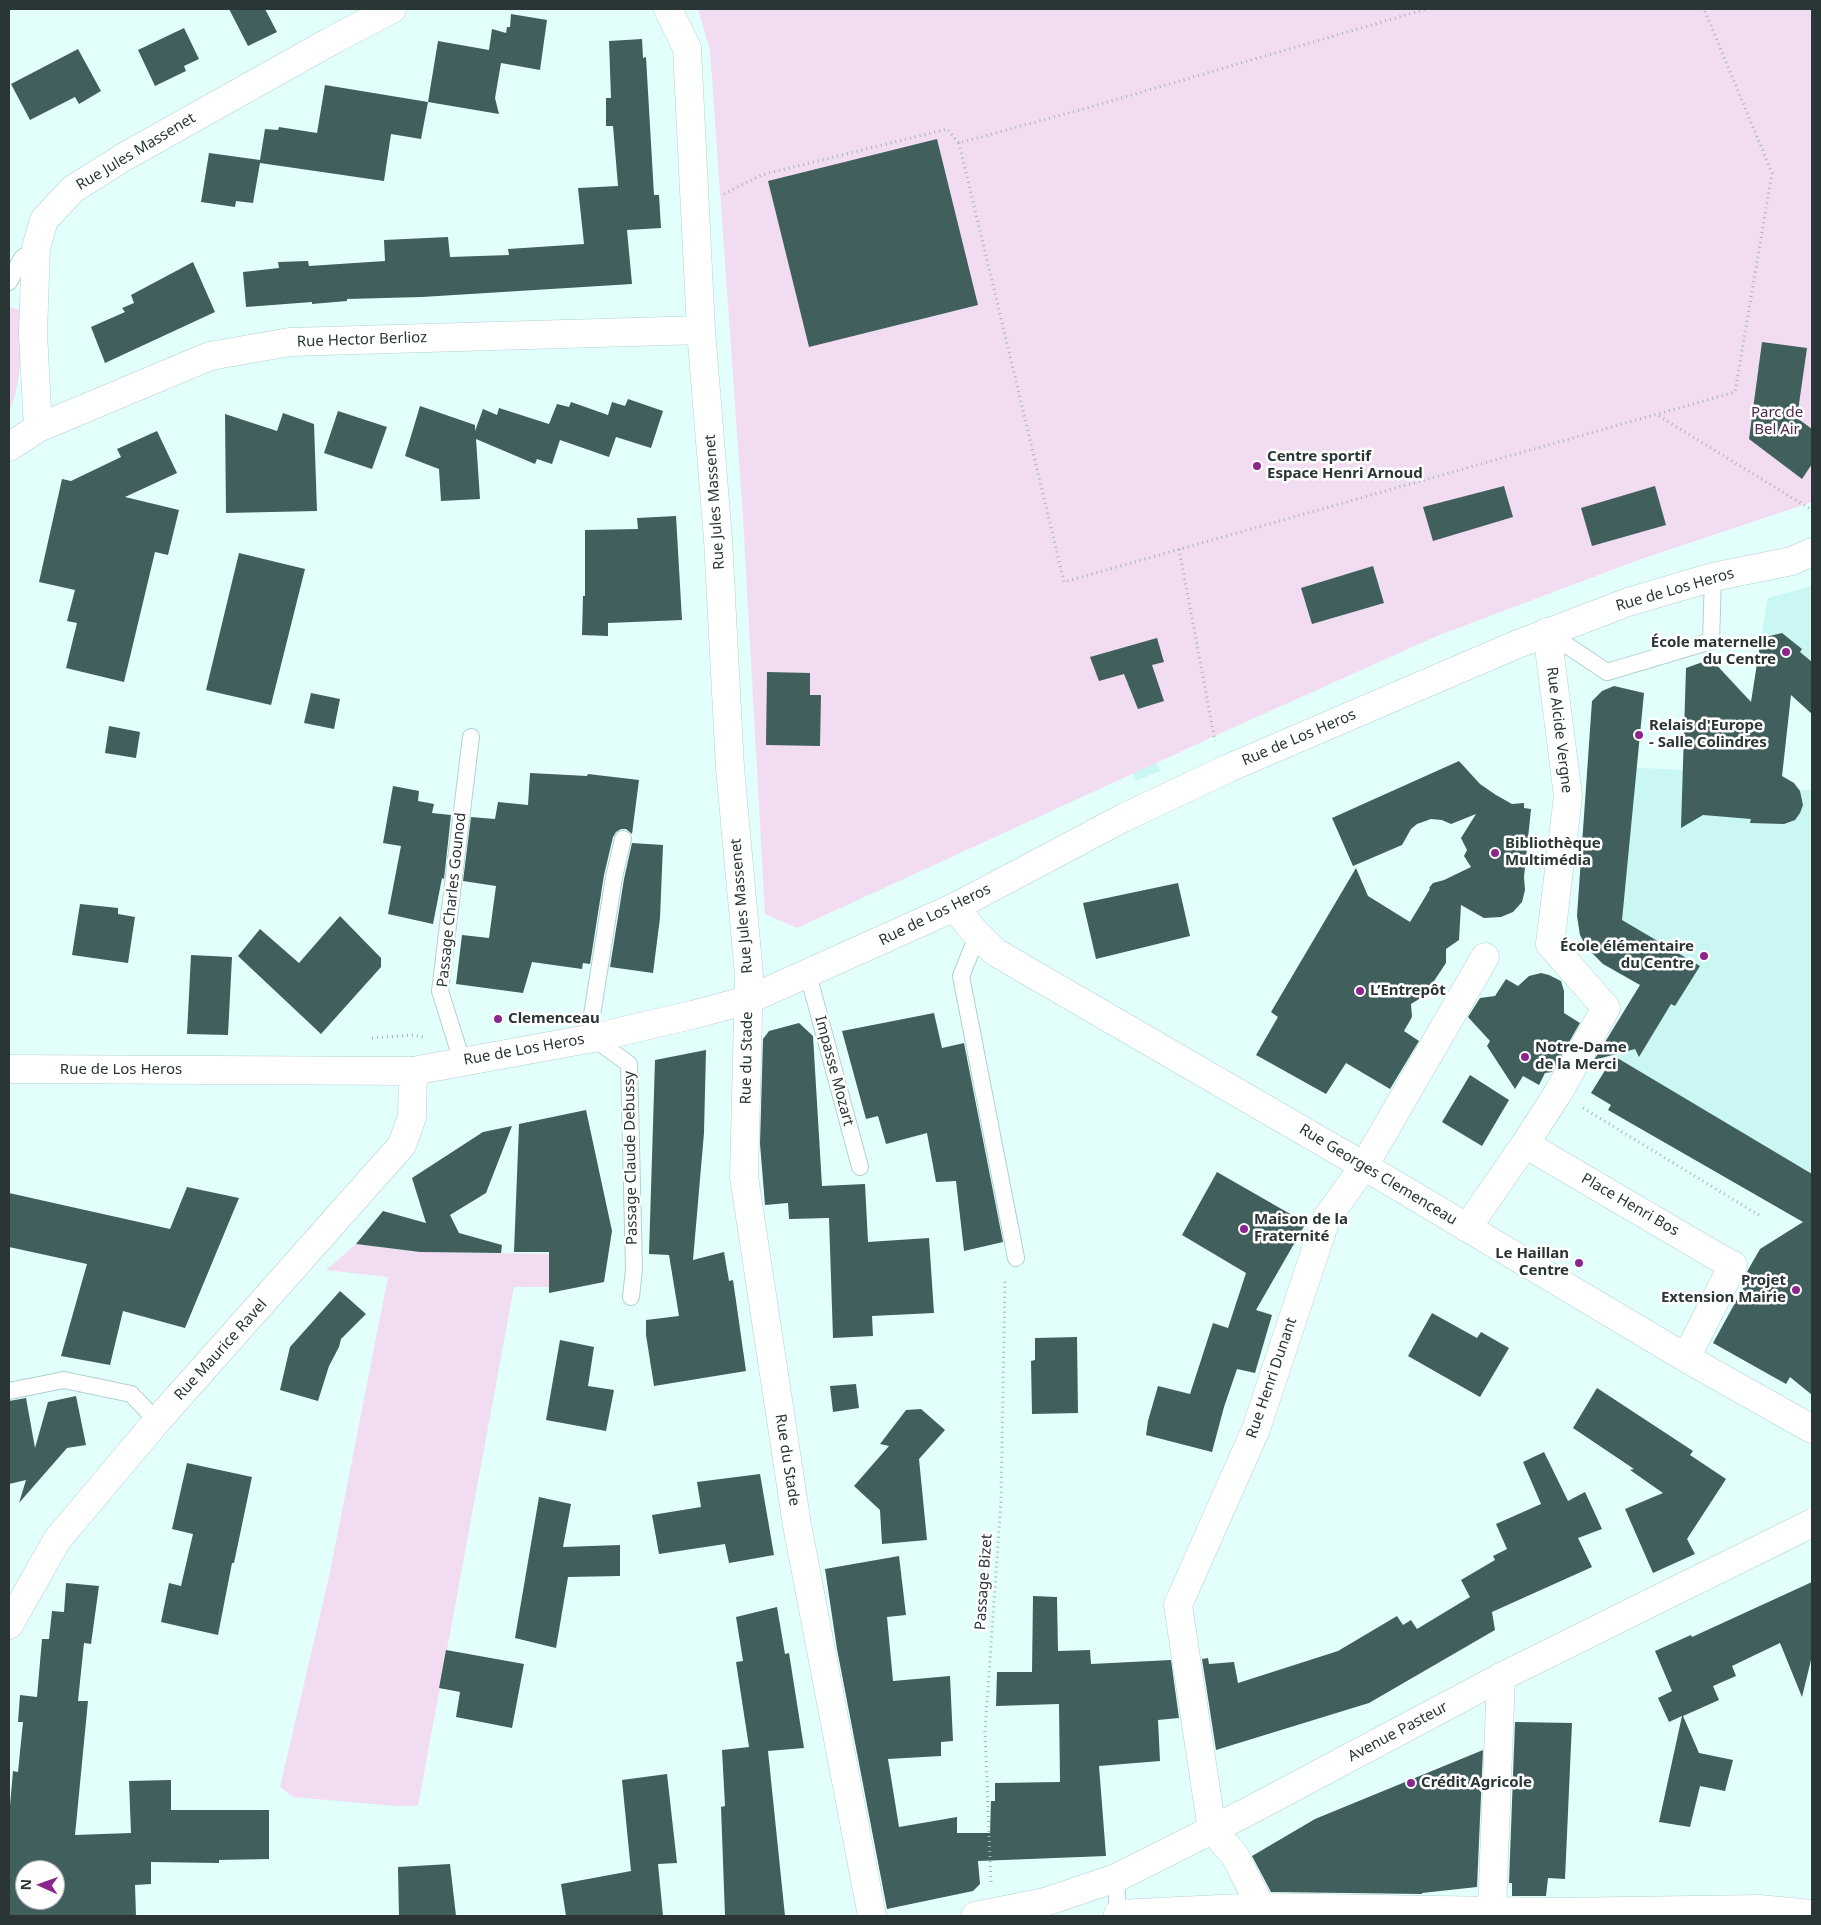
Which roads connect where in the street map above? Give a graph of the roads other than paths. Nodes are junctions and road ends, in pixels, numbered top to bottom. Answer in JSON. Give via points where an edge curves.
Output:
{"nodes":[{"id":1,"x":392,"y":9,"type":"edge"},
{"id":2,"x":668,"y":9,"type":"edge"},
{"id":3,"x":36,"y":248,"type":"junction"},
{"id":4,"x":9,"y":282,"type":"edge"},
{"id":5,"x":701,"y":330,"type":"junction"},
{"id":6,"x":38,"y":428,"type":"junction"},
{"id":7,"x":9,"y":448,"type":"edge"},
{"id":8,"x":1812,"y":552,"type":"edge"},
{"id":9,"x":1713,"y":577,"type":"junction"},
{"id":10,"x":1547,"y":632,"type":"junction"},
{"id":11,"x":471,"y":737,"type":"dead end"},
{"id":12,"x":623,"y":839,"type":"dead end"},
{"id":13,"x":955,"y":907,"type":"junction"},
{"id":14,"x":978,"y":934,"type":"junction"},
{"id":15,"x":1484,"y":957,"type":"dead end"},
{"id":16,"x":808,"y":974,"type":"junction"},
{"id":17,"x":748,"y":1000,"type":"junction"},
{"id":18,"x":594,"y":1038,"type":"junction"},
{"id":19,"x":458,"y":1051,"type":"junction"},
{"id":20,"x":9,"y":1069,"type":"edge"},
{"id":21,"x":413,"y":1071,"type":"junction"},
{"id":22,"x":1525,"y":1144,"type":"junction"},
{"id":23,"x":1364,"y":1166,"type":"junction"},
{"id":24,"x":860,"y":1167,"type":"dead end"},
{"id":25,"x":1467,"y":1228,"type":"junction"},
{"id":26,"x":1016,"y":1258,"type":"road end"},
{"id":27,"x":630,"y":1297,"type":"dead end"},
{"id":28,"x":1686,"y":1358,"type":"junction"},
{"id":29,"x":9,"y":1391,"type":"edge"},
{"id":30,"x":157,"y":1421,"type":"junction"},
{"id":31,"x":1812,"y":1429,"type":"edge"},
{"id":32,"x":1812,"y":1523,"type":"edge"},
{"id":33,"x":9,"y":1626,"type":"edge"},
{"id":34,"x":1501,"y":1677,"type":"junction"},
{"id":35,"x":1212,"y":1830,"type":"junction"},
{"id":36,"x":1116,"y":1878,"type":"junction"},
{"id":37,"x":1492,"y":1910,"type":"junction"},
{"id":38,"x":1260,"y":1912,"type":"edge"},
{"id":39,"x":1398,"y":1913,"type":"edge"},
{"id":40,"x":984,"y":1914,"type":"edge"},
{"id":41,"x":1812,"y":1914,"type":"edge"},
{"id":42,"x":1118,"y":1915,"type":"edge"},
{"id":43,"x":872,"y":1916,"type":"edge"}],
"edges":[{"from":1,"to":3,"type":"street","name":"Rue Jules Massenet","via":[[142,147],[73,189],[44,220]]},
{"from":2,"to":5,"type":"street","name":"Rue Jules Massenet","via":[[686,48]]},
{"from":3,"to":4,"type":"lane","via":[[22,258]]},
{"from":3,"to":6,"type":"street","name":"Rue Jules Massenet","via":[[33,333]]},
{"from":5,"to":6,"type":"street","name":"Rue Hector Berlioz","via":[[290,342],[210,356]]},
{"from":5,"to":17,"type":"street","name":"Rue Jules Massenet"},
{"from":6,"to":7,"type":"street","name":"Rue Hector Berlioz"},
{"from":8,"to":9,"type":"street","name":"Rue de Los Heros","via":[[1792,561]]},
{"from":9,"to":10,"type":"street","name":"Rue de Los Heros","via":[[1628,602]]},
{"from":9,"to":10,"type":"lane","via":[[1711,641],[1607,672]]},
{"from":10,"to":13,"type":"street","name":"Rue de Los Heros","via":[[1229,768],[1123,818]]},
{"from":10,"to":22,"type":"street","name":"Rue Alcide Vergne","via":[[1568,796],[1550,944],[1606,1008]]},
{"from":11,"to":19,"type":"lane","name":"Passage Charles Gounod","via":[[440,991]]},
{"from":12,"to":18,"type":"lane","via":[[592,1015]]},
{"from":13,"to":14,"type":"street","name":"Rue Georges Clemenceau"},
{"from":13,"to":16,"type":"street","name":"Rue de Los Heros"},
{"from":14,"to":23,"type":"street","name":"Rue Georges Clemenceau","via":[[995,952]]},
{"from":14,"to":26,"type":"lane","via":[[962,976]]},
{"from":15,"to":23,"type":"street","name":"Rue Henri Dunant"},
{"from":16,"to":17,"type":"street","name":"Rue de Los Heros"},
{"from":16,"to":24,"type":"lane","name":"Impasse Mozart"},
{"from":17,"to":18,"type":"street","name":"Rue de Los Heros"},
{"from":17,"to":43,"type":"street","name":"Rue du Stade","via":[[744,1177],[797,1525]]},
{"from":18,"to":19,"type":"street","name":"Rue de Los Heros"},
{"from":18,"to":27,"type":"lane","name":"Passage Claude Debussy","via":[[629,1064],[634,1269]]},
{"from":19,"to":21,"type":"street","name":"Rue de Los Heros"},
{"from":20,"to":21,"type":"street","name":"Rue de Los Heros"},
{"from":21,"to":30,"type":"street","name":"Rue Maurice Ravel","via":[[412,1117],[402,1145]]},
{"from":22,"to":25,"type":"street"},
{"from":22,"to":28,"type":"street","name":"Place Henri Bos","via":[[1733,1265]]},
{"from":23,"to":25,"type":"street","name":"Rue Georges Clemenceau"},
{"from":23,"to":35,"type":"street","name":"Rue Henri Dunant","via":[[1326,1219],[1256,1429],[1178,1605]]},
{"from":25,"to":28,"type":"street","name":"Rue Georges Clemenceau"},
{"from":28,"to":31,"type":"street","name":"Rue Georges Clemenceau"},
{"from":29,"to":30,"type":"lane","via":[[64,1380],[131,1394]]},
{"from":30,"to":33,"type":"street","name":"Rue Maurice Ravel","via":[[57,1540]]},
{"from":32,"to":34,"type":"street","name":"Avenue Pasteur"},
{"from":34,"to":35,"type":"street","name":"Avenue Pasteur"},
{"from":34,"to":37,"type":"street"},
{"from":35,"to":36,"type":"street","name":"Avenue Pasteur"},
{"from":35,"to":38,"type":"street","via":[[1234,1854]]},
{"from":36,"to":40,"type":"street","name":"Avenue Pasteur","via":[[1046,1902]]},
{"from":36,"to":42,"type":"lane"},
{"from":37,"to":39,"type":"street"},
{"from":37,"to":41,"type":"street","via":[[1759,1909]]},
{"from":38,"to":39,"type":"street"},
{"from":38,"to":42,"type":"street"}]}
